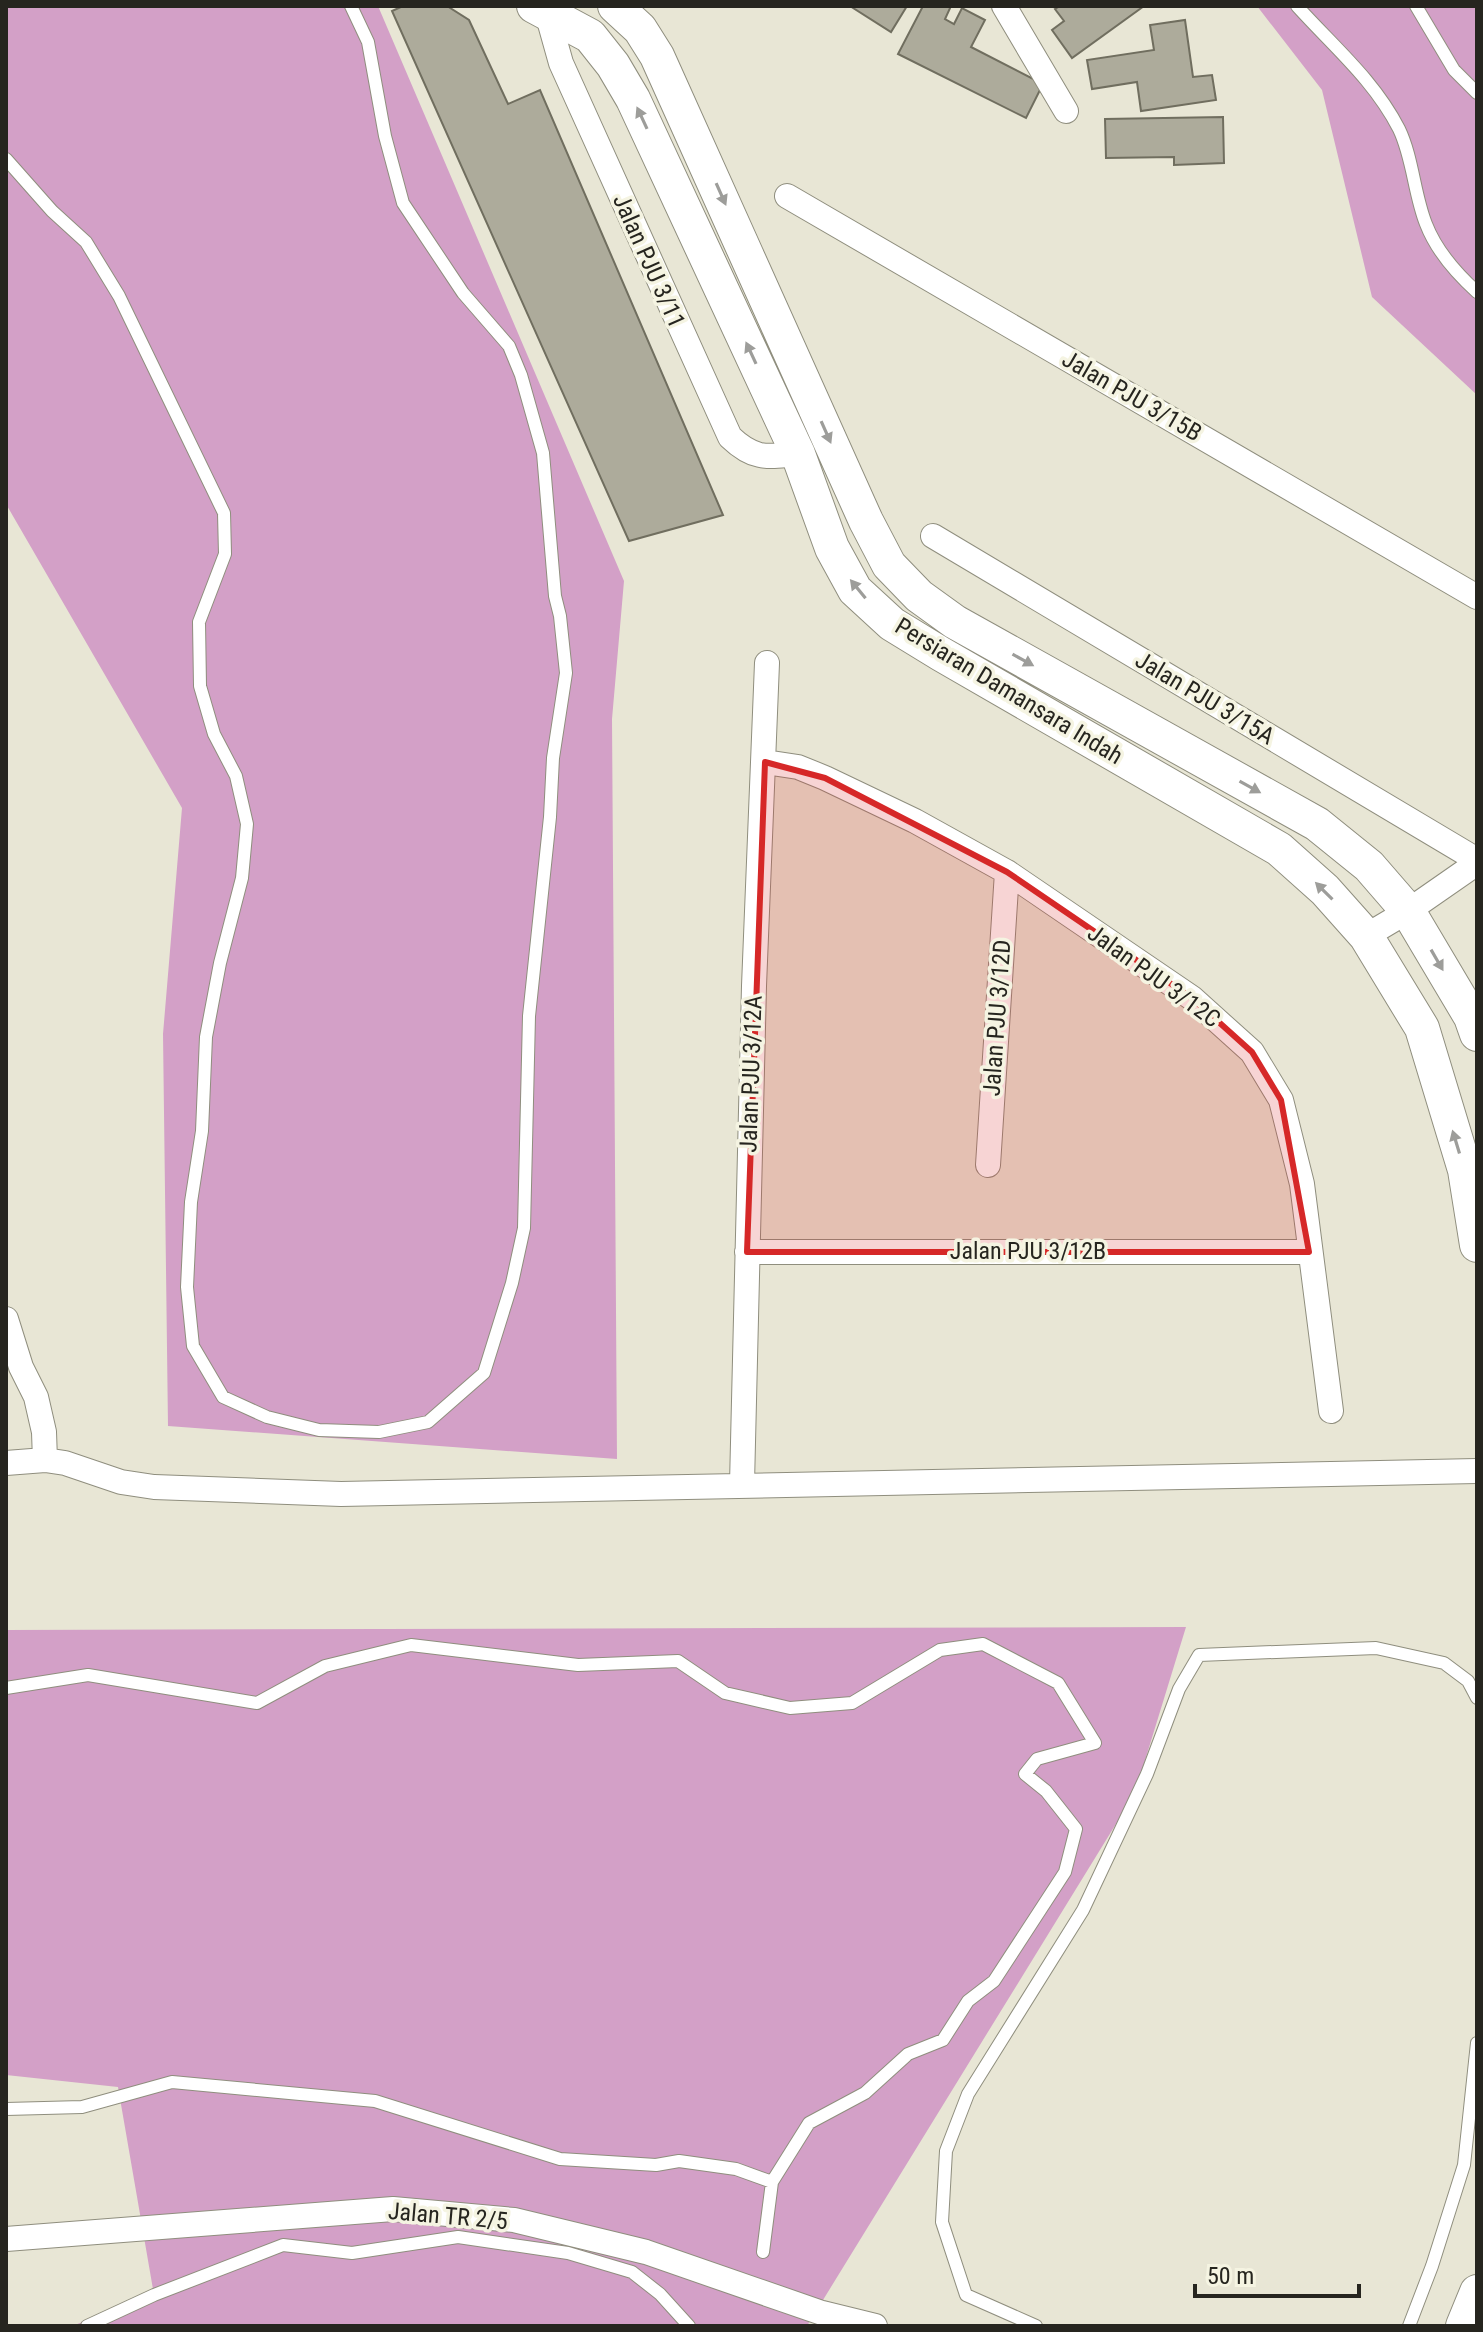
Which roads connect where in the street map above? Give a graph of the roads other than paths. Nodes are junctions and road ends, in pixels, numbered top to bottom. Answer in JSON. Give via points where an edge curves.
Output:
{"nodes":[{"id":1,"x":351,"y":6,"type":"edge"},
{"id":2,"x":615,"y":6,"type":"edge"},
{"id":3,"x":1004,"y":6,"type":"edge"},
{"id":4,"x":1297,"y":6,"type":"edge"},
{"id":5,"x":1416,"y":6,"type":"edge"},
{"id":6,"x":541,"y":10,"type":"edge"},
{"id":7,"x":1477,"y":93,"type":"edge"},
{"id":8,"x":1066,"y":111,"type":"dead end"},
{"id":9,"x":6,"y":159,"type":"edge"},
{"id":10,"x":787,"y":196,"type":"dead end"},
{"id":11,"x":1477,"y":292,"type":"edge"},
{"id":12,"x":798,"y":454,"type":"junction"},
{"id":13,"x":933,"y":536,"type":"dead end"},
{"id":14,"x":1477,"y":597,"type":"edge"},
{"id":15,"x":767,"y":663,"type":"dead end"},
{"id":16,"x":765,"y":762,"type":"junction"},
{"id":17,"x":1477,"y":861,"type":"edge"},
{"id":18,"x":1007,"y":872,"type":"junction"},
{"id":19,"x":1408,"y":911,"type":"junction"},
{"id":20,"x":1366,"y":936,"type":"junction"},
{"id":21,"x":1477,"y":1034,"type":"edge"},
{"id":22,"x":988,"y":1165,"type":"dead end"},
{"id":23,"x":1477,"y":1245,"type":"edge"},
{"id":24,"x":747,"y":1252,"type":"junction"},
{"id":25,"x":1309,"y":1252,"type":"junction"},
{"id":26,"x":6,"y":1319,"type":"edge"},
{"id":27,"x":1331,"y":1411,"type":"dead end"},
{"id":28,"x":45,"y":1460,"type":"junction"},
{"id":29,"x":6,"y":1463,"type":"edge"},
{"id":30,"x":1467,"y":1472,"type":"edge"},
{"id":31,"x":742,"y":1484,"type":"junction"},
{"id":32,"x":6,"y":1688,"type":"edge"},
{"id":33,"x":1477,"y":1698,"type":"edge"},
{"id":34,"x":1477,"y":2043,"type":"edge"},
{"id":35,"x":6,"y":2109,"type":"edge"},
{"id":36,"x":1464,"y":2165,"type":"junction"},
{"id":37,"x":1477,"y":2171,"type":"edge"},
{"id":38,"x":772,"y":2182,"type":"junction"},
{"id":39,"x":6,"y":2239,"type":"edge"},
{"id":40,"x":763,"y":2252,"type":"dead end"},
{"id":41,"x":1477,"y":2292,"type":"edge"},
{"id":42,"x":87,"y":2326,"type":"edge"},
{"id":43,"x":689,"y":2326,"type":"edge"},
{"id":44,"x":875,"y":2326,"type":"edge"},
{"id":45,"x":1036,"y":2326,"type":"edge"},
{"id":46,"x":1409,"y":2326,"type":"edge"},
{"id":47,"x":1463,"y":2326,"type":"edge"}],
"edges":[{"from":1,"to":9,"type":"lane","via":[[368,42],[403,203],[463,293],[509,346],[521,375],[543,453],[566,673],[529,1016],[524,1228],[484,1373],[428,1422],[379,1432],[319,1430],[267,1417],[223,1397],[193,1346],[187,1287],[206,1037],[242,878],[247,824],[236,776],[214,734],[200,686],[199,622],[225,554],[224,513],[119,296],[86,242]]},
{"from":2,"to":19,"type":"main road","name":"Persiaran Damansara Indah","one_way":true,"via":[[640,29],[657,56],[889,565],[955,622],[1317,824],[1369,866]]},
{"from":3,"to":8,"type":"street"},
{"from":4,"to":11,"type":"lane","via":[[1379,93],[1400,132],[1431,235]]},
{"from":5,"to":7,"type":"lane","via":[[1454,70]]},
{"from":12,"to":6,"type":"main road","name":"Persiaran Damansara Indah","one_way":true,"via":[[633,99],[590,36]]},
{"from":6,"to":12,"type":"street","name":"Jalan PJU 3/11","via":[[730,437],[745,451],[760,455]]},
{"from":10,"to":14,"type":"street","name":"Jalan PJU 3/15B"},
{"from":20,"to":12,"type":"main road","name":"Persiaran Damansara Indah","one_way":true,"via":[[1279,849],[892,624],[855,590],[832,548]]},
{"from":13,"to":17,"type":"street","name":"Jalan PJU 3/15A"},
{"from":15,"to":16,"type":"street","name":"Jalan PJU 3/12A"},
{"from":16,"to":18,"type":"street","name":"Jalan PJU 3/12C","via":[[825,778]]},
{"from":16,"to":24,"type":"street","name":"Jalan PJU 3/12A"},
{"from":17,"to":19,"type":"street"},
{"from":18,"to":22,"type":"street","name":"Jalan PJU 3/12D"},
{"from":18,"to":25,"type":"street","name":"Jalan PJU 3/12C","via":[[1192,998],[1252,1052],[1281,1100],[1302,1184]]},
{"from":19,"to":20,"type":"street"},
{"from":19,"to":21,"type":"main road","name":"Persiaran Damansara Indah","one_way":true},
{"from":23,"to":20,"type":"main road","name":"Persiaran Damansara Indah","one_way":true,"via":[[1465,1170],[1422,1028]]},
{"from":24,"to":25,"type":"street","name":"Jalan PJU 3/12B"},
{"from":24,"to":31,"type":"street","name":"Jalan PJU 3/12A"},
{"from":25,"to":27,"type":"street","name":"Jalan PJU 3/12C"},
{"from":26,"to":28,"type":"street","via":[[36,1397]]},
{"from":28,"to":29,"type":"street"},
{"from":28,"to":31,"type":"street","via":[[121,1482],[209,1490],[405,1494]]},
{"from":30,"to":31,"type":"street"},
{"from":32,"to":38,"type":"lane","via":[[88,1675],[257,1703],[325,1666],[411,1645],[578,1665],[678,1661],[725,1693],[790,1708],[852,1703],[940,1650],[983,1644],[1058,1683],[1095,1743],[1037,1759],[1025,1774],[1076,1829],[1065,1872],[994,1981],[968,2001],[943,2040],[908,2054],[865,2093],[809,2123]]},
{"from":33,"to":45,"type":"lane","via":[[1468,1681],[1444,1663],[1376,1648],[1199,1655],[1179,1689],[1147,1774],[1083,1910],[968,2094],[946,2151],[942,2222],[966,2295]]},
{"from":34,"to":36,"type":"lane"},
{"from":35,"to":38,"type":"lane","via":[[82,2107],[172,2082],[375,2101],[560,2159],[656,2165],[679,2161],[736,2169]]},
{"from":36,"to":37,"type":"lane"},
{"from":36,"to":46,"type":"lane"},
{"from":38,"to":40,"type":"lane"},
{"from":39,"to":44,"type":"street","name":"Jalan TR 2/5","via":[[393,2209],[514,2220],[646,2252]]},
{"from":41,"to":47,"type":"main road"},
{"from":42,"to":43,"type":"lane","via":[[283,2245],[352,2253],[458,2237],[568,2253],[632,2272]]}]}
